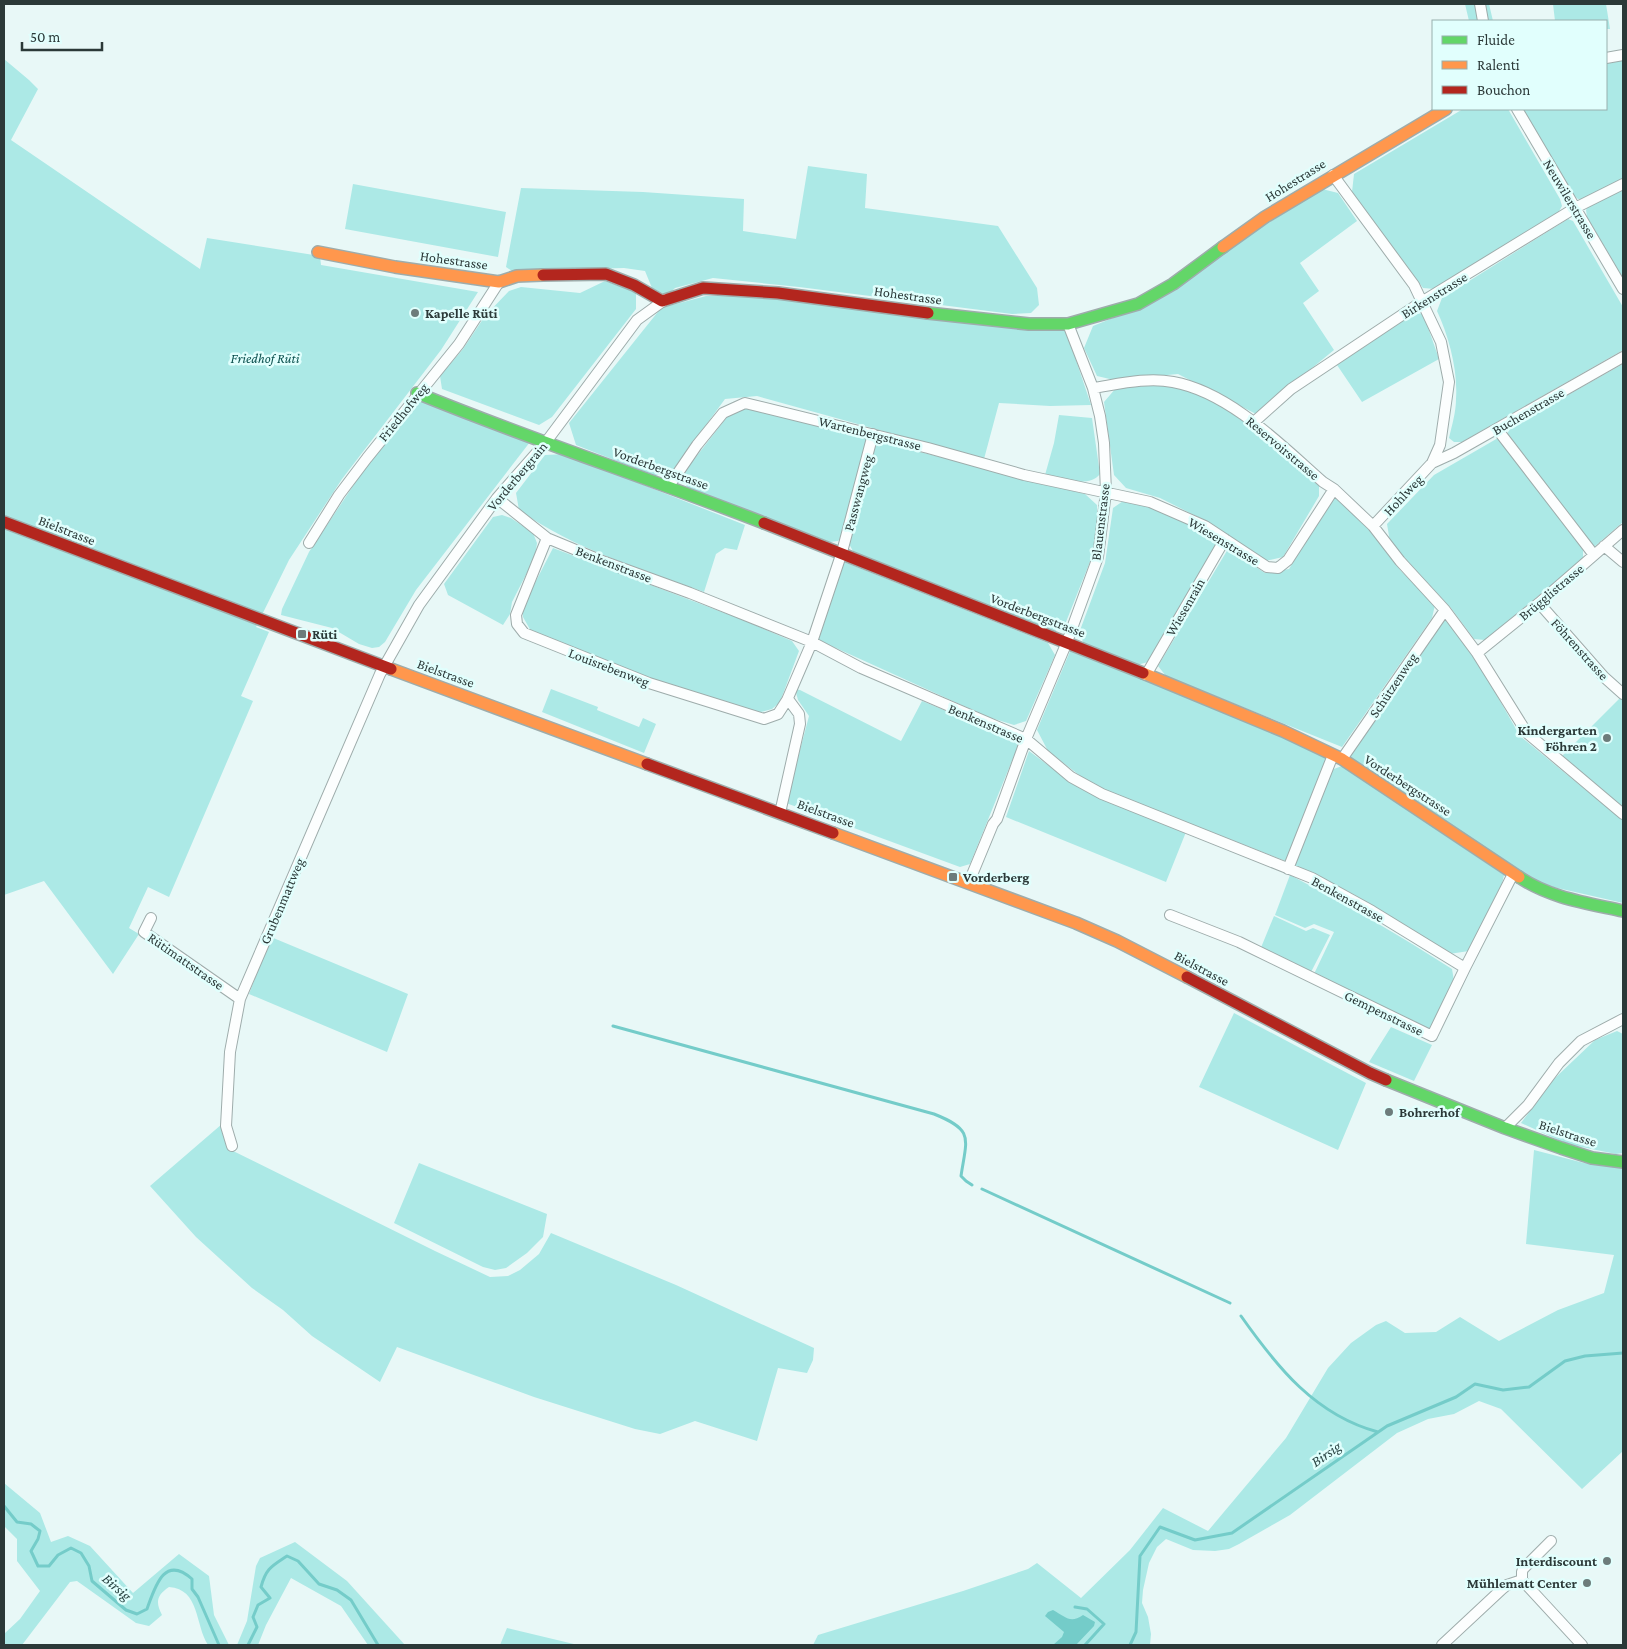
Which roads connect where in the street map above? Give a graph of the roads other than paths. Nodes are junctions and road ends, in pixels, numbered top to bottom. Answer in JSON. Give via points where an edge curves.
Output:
{"nodes":[{"id":1,"x":1480,"y":4,"type":"edge"},
{"id":2,"x":1483,"y":20,"type":"edge"},
{"id":3,"x":1623,"y":55,"type":"edge"},
{"id":4,"x":1607,"y":58,"type":"edge"},
{"id":5,"x":1444,"y":110,"type":"edge"},
{"id":6,"x":1518,"y":110,"type":"edge"},
{"id":7,"x":1333,"y":175,"type":"junction"},
{"id":8,"x":1623,"y":184,"type":"edge"},
{"id":9,"x":1575,"y":208,"type":"junction"},
{"id":10,"x":318,"y":252,"type":"dead end"},
{"id":11,"x":499,"y":282,"type":"junction"},
{"id":12,"x":1623,"y":289,"type":"edge"},
{"id":13,"x":666,"y":300,"type":"junction"},
{"id":14,"x":1423,"y":301,"type":"junction"},
{"id":15,"x":1068,"y":324,"type":"junction"},
{"id":16,"x":1623,"y":357,"type":"edge"},
{"id":17,"x":1093,"y":388,"type":"junction"},
{"id":18,"x":417,"y":394,"type":"junction"},
{"id":19,"x":1254,"y":422,"type":"junction"},
{"id":20,"x":1497,"y":428,"type":"junction"},
{"id":21,"x":873,"y":434,"type":"junction"},
{"id":22,"x":546,"y":442,"type":"junction"},
{"id":23,"x":1432,"y":463,"type":"junction"},
{"id":24,"x":669,"y":486,"type":"junction"},
{"id":25,"x":1334,"y":489,"type":"junction"},
{"id":26,"x":1106,"y":492,"type":"junction"},
{"id":27,"x":497,"y":498,"type":"junction"},
{"id":28,"x":4,"y":522,"type":"edge"},
{"id":29,"x":1373,"y":526,"type":"junction"},
{"id":30,"x":1623,"y":530,"type":"edge"},
{"id":31,"x":548,"y":538,"type":"junction"},
{"id":32,"x":1224,"y":539,"type":"junction"},
{"id":33,"x":309,"y":543,"type":"dead end"},
{"id":34,"x":1604,"y":546,"type":"junction"},
{"id":35,"x":842,"y":552,"type":"junction"},
{"id":36,"x":1594,"y":555,"type":"junction"},
{"id":37,"x":1623,"y":562,"type":"edge"},
{"id":38,"x":1539,"y":603,"type":"junction"},
{"id":39,"x":1445,"y":610,"type":"junction"},
{"id":40,"x":812,"y":642,"type":"junction"},
{"id":41,"x":1067,"y":642,"type":"junction"},
{"id":42,"x":1478,"y":653,"type":"junction"},
{"id":43,"x":385,"y":666,"type":"junction"},
{"id":44,"x":1146,"y":675,"type":"junction"},
{"id":45,"x":1623,"y":694,"type":"edge"},
{"id":46,"x":788,"y":700,"type":"junction"},
{"id":47,"x":1026,"y":739,"type":"junction"},
{"id":48,"x":1337,"y":757,"type":"junction"},
{"id":49,"x":780,"y":813,"type":"junction"},
{"id":50,"x":1623,"y":814,"type":"edge"},
{"id":51,"x":1288,"y":869,"type":"junction"},
{"id":52,"x":1513,"y":874,"type":"junction"},
{"id":53,"x":969,"y":882,"type":"junction"},
{"id":54,"x":1623,"y":911,"type":"edge"},
{"id":55,"x":1170,"y":915,"type":"dead end"},
{"id":56,"x":150,"y":918,"type":"dead end"},
{"id":57,"x":1464,"y":968,"type":"junction"},
{"id":58,"x":240,"y":999,"type":"junction"},
{"id":59,"x":1623,"y":1019,"type":"edge"},
{"id":60,"x":1505,"y":1128,"type":"junction"},
{"id":61,"x":232,"y":1146,"type":"dead end"},
{"id":62,"x":1623,"y":1162,"type":"edge"},
{"id":63,"x":1551,"y":1541,"type":"dead end"},
{"id":64,"x":1522,"y":1580,"type":"junction"},
{"id":65,"x":1442,"y":1645,"type":"edge"},
{"id":66,"x":1582,"y":1645,"type":"edge"}],
"edges":[{"from":1,"to":2,"type":"street"},
{"from":3,"to":4,"type":"street"},
{"from":5,"to":7,"type":"street","name":"Hohestrasse"},
{"from":6,"to":9,"type":"street","name":"Neuwilerstrasse"},
{"from":7,"to":14,"type":"street","name":"Hohlweg"},
{"from":7,"to":15,"type":"street","name":"Hohestrasse","via":[[1264,216],[1173,284],[1149,298]]},
{"from":8,"to":9,"type":"street","name":"Birkenstrasse"},
{"from":9,"to":12,"type":"street","name":"Neuwilerstrasse"},
{"from":9,"to":14,"type":"street","name":"Birkenstrasse"},
{"from":10,"to":11,"type":"street","name":"Hohestrasse"},
{"from":11,"to":13,"type":"street","name":"Hohestrasse","via":[[517,276],[606,274],[662,301]]},
{"from":11,"to":18,"type":"street","name":"Friedhofweg","via":[[470,329]]},
{"from":13,"to":15,"type":"street","name":"Hohestrasse","via":[[703,288],[783,293],[1029,324]]},
{"from":13,"to":22,"type":"street","name":"Vorderbergrain","via":[[637,320]]},
{"from":14,"to":19,"type":"street","name":"Birkenstrasse","via":[[1291,389]]},
{"from":14,"to":23,"type":"street","name":"Hohlweg","via":[[1441,342],[1448,382],[1440,446]]},
{"from":15,"to":17,"type":"street","name":"Blauenstrasse"},
{"from":16,"to":20,"type":"street","name":"Buchenstrasse"},
{"from":17,"to":19,"type":"street","name":"Reservoirstrasse","via":[[1140,381],[1172,381],[1202,390]]},
{"from":17,"to":26,"type":"street","name":"Blauenstrasse","via":[[1104,442]]},
{"from":18,"to":22,"type":"street","name":"Vorderbergstrasse"},
{"from":18,"to":33,"type":"street","name":"Friedhofweg","via":[[339,495]]},
{"from":19,"to":25,"type":"street","name":"Reservoirstrasse"},
{"from":20,"to":23,"type":"street","name":"Buchenstrasse"},
{"from":20,"to":36,"type":"street"},
{"from":21,"to":24,"type":"street","name":"Wartenbergstrasse","via":[[744,403],[723,413]]},
{"from":21,"to":26,"type":"street","name":"Wartenbergstrasse","via":[[1024,475]]},
{"from":21,"to":35,"type":"street","name":"Passwangweg"},
{"from":22,"to":24,"type":"street","name":"Vorderbergstrasse"},
{"from":22,"to":27,"type":"street","name":"Vorderbergrain"},
{"from":23,"to":29,"type":"street","name":"Hohlweg"},
{"from":24,"to":35,"type":"street","name":"Vorderbergstrasse"},
{"from":25,"to":29,"type":"street","name":"Reservoirstrasse"},
{"from":25,"to":32,"type":"street","name":"Wiesenstrasse","via":[[1288,560],[1278,568],[1267,567]]},
{"from":26,"to":32,"type":"street","name":"Wiesenstrasse","via":[[1150,502],[1205,526]]},
{"from":26,"to":41,"type":"street","name":"Blauenstrasse","via":[[1098,557]]},
{"from":27,"to":31,"type":"street","name":"Benkenstrasse"},
{"from":27,"to":43,"type":"street","name":"Vorderbergrain","via":[[419,605]]},
{"from":28,"to":43,"type":"street","name":"Bielstrasse"},
{"from":29,"to":39,"type":"street","name":"Hohlweg"},
{"from":30,"to":34,"type":"street","name":"Brügglistrasse"},
{"from":31,"to":40,"type":"street","name":"Benkenstrasse"},
{"from":31,"to":46,"type":"street","name":"Louisrebenweg","via":[[516,615],[517,624],[524,633],[649,683],[764,719],[778,714]]},
{"from":32,"to":44,"type":"street","name":"Wiesenrain"},
{"from":34,"to":36,"type":"street","name":"Brügglistrasse"},
{"from":34,"to":37,"type":"street"},
{"from":35,"to":40,"type":"street","name":"Passwangweg"},
{"from":35,"to":41,"type":"street","name":"Vorderbergstrasse"},
{"from":36,"to":38,"type":"street","name":"Brügglistrasse"},
{"from":38,"to":42,"type":"street","name":"Brügglistrasse"},
{"from":38,"to":45,"type":"street","name":"Föhrenstrasse"},
{"from":39,"to":42,"type":"street","name":"Hohlweg"},
{"from":39,"to":48,"type":"street","name":"Schützenweg"},
{"from":40,"to":46,"type":"street","name":"Louisrebenweg"},
{"from":40,"to":47,"type":"street","name":"Benkenstrasse","via":[[861,668]]},
{"from":41,"to":44,"type":"street","name":"Vorderbergstrasse"},
{"from":41,"to":47,"type":"street","name":"Blauenstrasse"},
{"from":42,"to":50,"type":"street","name":"Hohlweg","via":[[1526,733]]},
{"from":43,"to":49,"type":"street","name":"Bielstrasse"},
{"from":43,"to":58,"type":"street","name":"Grubenmattweg"},
{"from":44,"to":48,"type":"street","name":"Vorderbergstrasse"},
{"from":46,"to":49,"type":"street","via":[[799,714],[800,724]]},
{"from":47,"to":51,"type":"street","name":"Benkenstrasse","via":[[1071,777],[1103,795]]},
{"from":47,"to":53,"type":"street","name":"Blauenstrasse","via":[[997,819]]},
{"from":48,"to":51,"type":"street","name":"Schützenweg"},
{"from":48,"to":52,"type":"street","name":"Vorderbergstrasse"},
{"from":49,"to":53,"type":"street","name":"Bielstrasse"},
{"from":51,"to":57,"type":"street","name":"Benkenstrasse","via":[[1312,878],[1372,911]]},
{"from":52,"to":54,"type":"street","name":"Vorderbergstrasse","via":[[1557,896]]},
{"from":52,"to":57,"type":"street","name":"Gempenstrasse"},
{"from":53,"to":60,"type":"street","name":"Bielstrasse","via":[[1117,941],[1370,1074]]},
{"from":55,"to":57,"type":"street","name":"Gempenstrasse","via":[[1239,942],[1432,1036]]},
{"from":56,"to":58,"type":"street","name":"Rütimattstrasse","via":[[144,932]]},
{"from":58,"to":61,"type":"street","name":"Grubenmattweg","via":[[230,1052],[226,1126]]},
{"from":59,"to":60,"type":"street","via":[[1581,1041]]},
{"from":60,"to":62,"type":"street","name":"Bielstrasse","via":[[1592,1158]]},
{"from":63,"to":64,"type":"street","via":[[1524,1569]]},
{"from":64,"to":65,"type":"street","via":[[1502,1589]]},
{"from":64,"to":66,"type":"street"}]}
